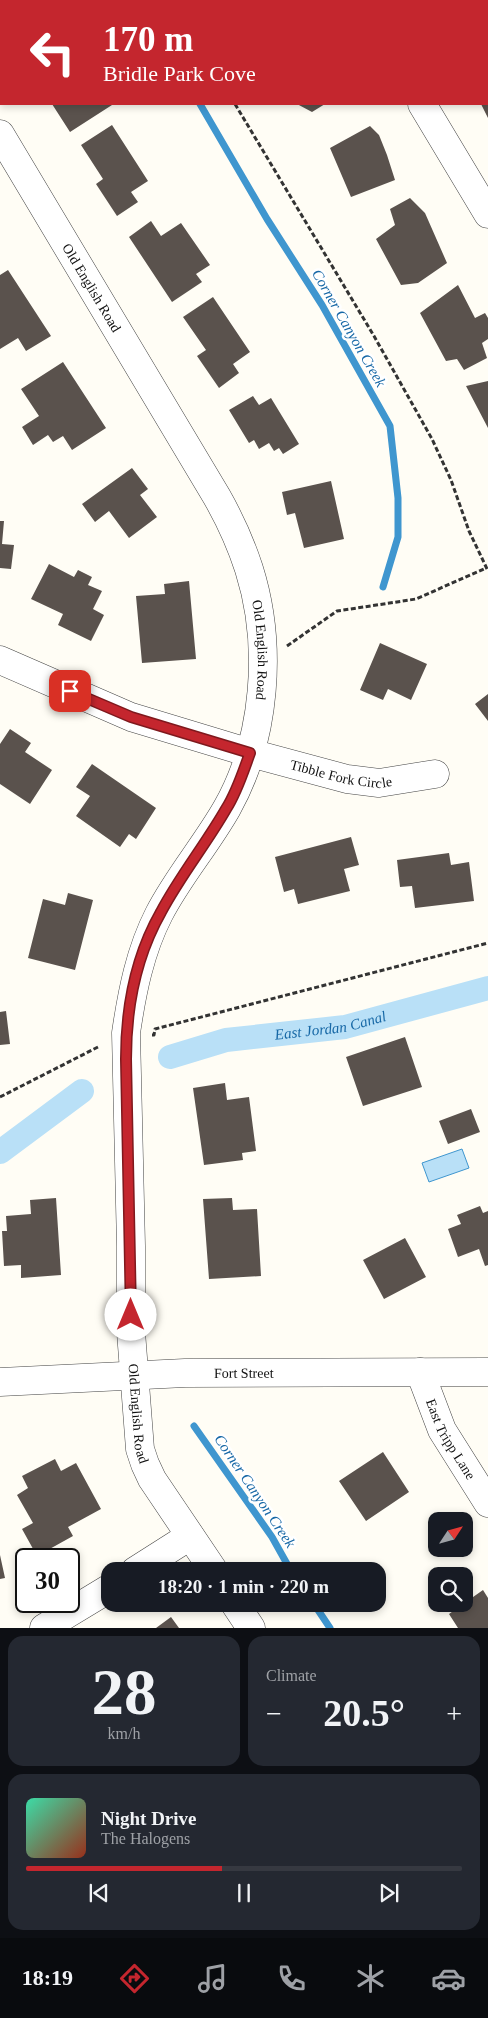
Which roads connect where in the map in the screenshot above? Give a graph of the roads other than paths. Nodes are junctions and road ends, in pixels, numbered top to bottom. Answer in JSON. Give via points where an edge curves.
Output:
{"nodes":[{"id":1,"x":423,"y":105,"type":"edge"},
{"id":2,"x":0,"y":134,"type":"edge"},
{"id":3,"x":488,"y":214,"type":"edge"},
{"id":4,"x":0,"y":660,"type":"edge"},
{"id":5,"x":250,"y":753,"type":"junction"},
{"id":6,"x":435,"y":774,"type":"dead end"},
{"id":7,"x":420,"y":1372,"type":"junction"},
{"id":8,"x":488,"y":1372,"type":"edge"},
{"id":9,"x":133,"y":1374,"type":"junction"},
{"id":10,"x":0,"y":1382,"type":"edge"},
{"id":11,"x":488,"y":1503,"type":"edge"},
{"id":12,"x":190,"y":1536,"type":"junction"},
{"id":13,"x":149,"y":1562,"type":"edge"},
{"id":14,"x":208,"y":1562,"type":"edge"},
{"id":15,"x":101,"y":1593,"type":"edge"},
{"id":16,"x":240,"y":1612,"type":"edge"},
{"id":17,"x":44,"y":1628,"type":"edge"},
{"id":18,"x":251,"y":1628,"type":"edge"}],
"edges":[{"from":1,"to":3,"type":"street"},
{"from":2,"to":5,"type":"street","name":"Old English Road","via":[[230,520],[241,545],[254,589],[262,652],[262,681]]},
{"from":4,"to":5,"type":"street","name":"Tibble Fork Circle","via":[[131,717]]},
{"from":5,"to":6,"type":"street","name":"Tibble Fork Circle","via":[[363,782],[394,782]]},
{"from":5,"to":9,"type":"street","name":"Old English Road","via":[[228,807],[160,913],[140,962],[130,1000],[126,1059]]},
{"from":7,"to":8,"type":"street","name":"Fort Street"},
{"from":7,"to":9,"type":"street","name":"Fort Street"},
{"from":7,"to":11,"type":"street","name":"East Tripp Lane","via":[[442,1430]]},
{"from":9,"to":10,"type":"street","name":"Fort Street"},
{"from":9,"to":12,"type":"street","name":"Old English Road","via":[[140,1449],[145,1464]]},
{"from":12,"to":13,"type":"street"},
{"from":12,"to":14,"type":"street","name":"Old English Road"},
{"from":15,"to":17,"type":"street"},
{"from":16,"to":18,"type":"street"}]}
